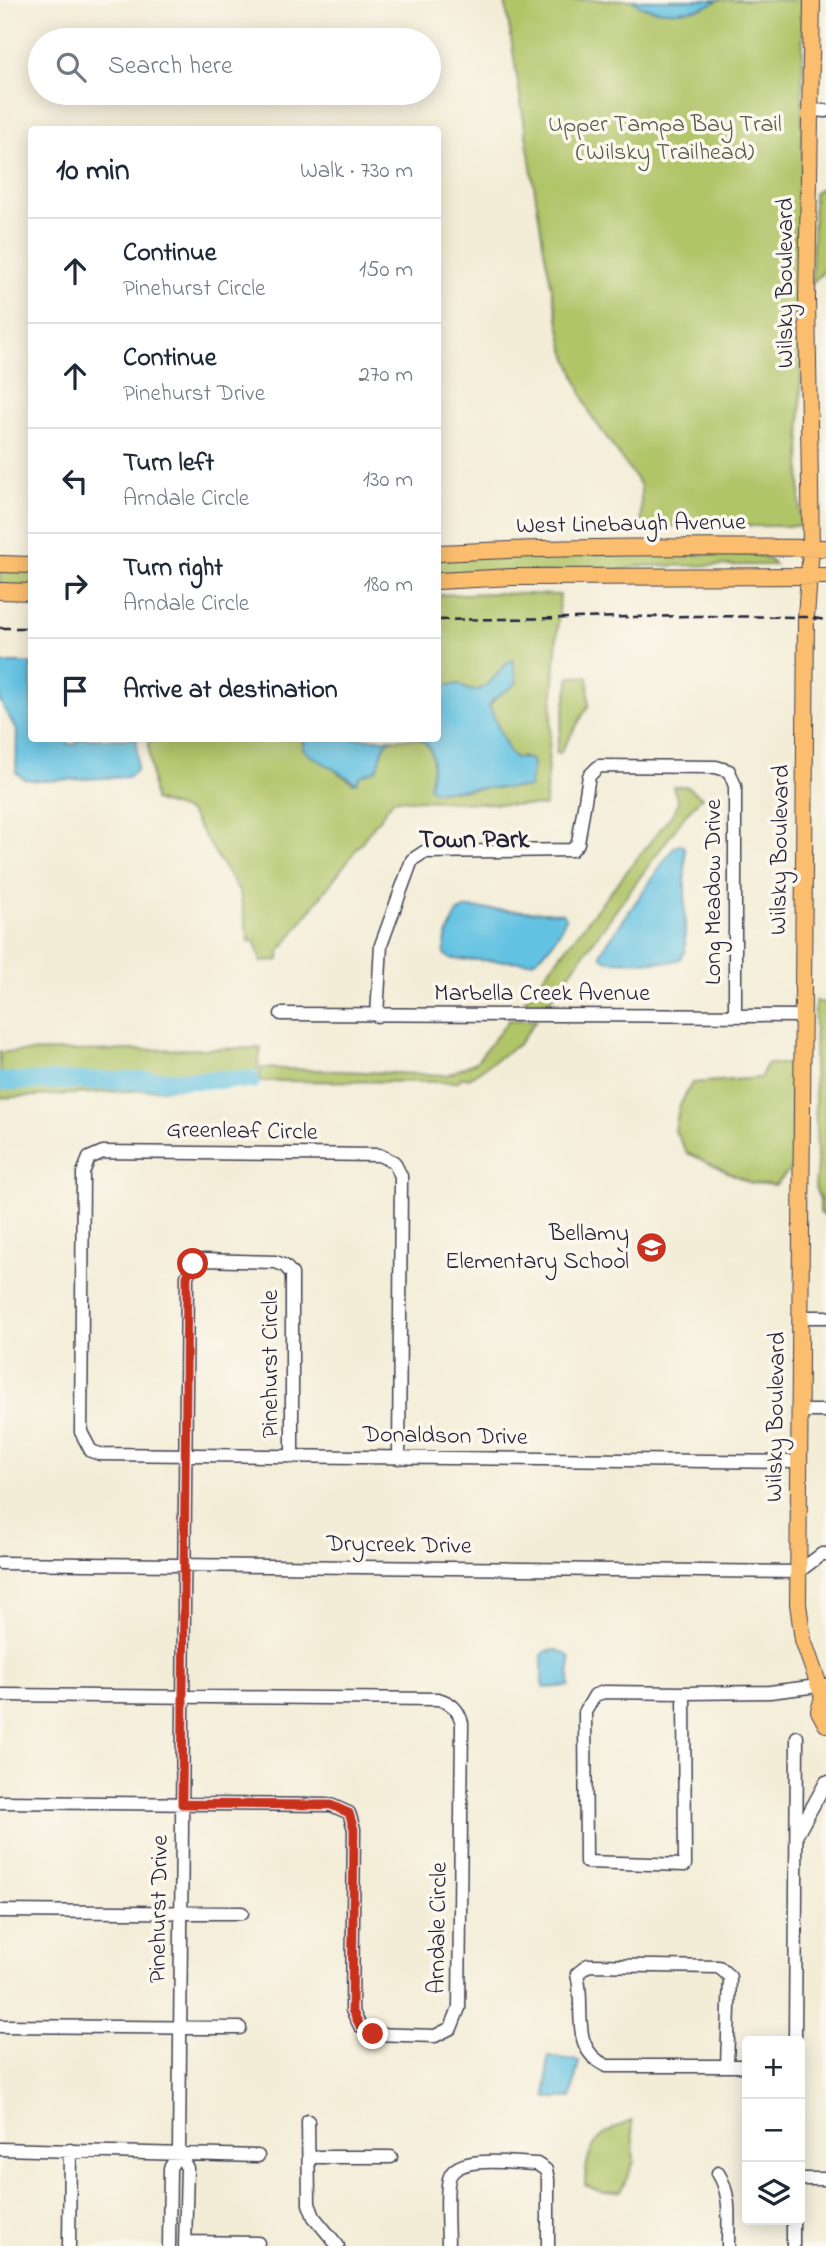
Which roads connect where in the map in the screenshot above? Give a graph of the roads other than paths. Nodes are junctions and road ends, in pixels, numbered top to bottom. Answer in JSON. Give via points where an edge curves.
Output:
{"nodes":[{"id":1,"x":811,"y":0,"type":"edge"},
{"id":2,"x":819,"y":111,"type":"edge"},
{"id":3,"x":818,"y":548,"type":"edge"},
{"id":4,"x":441,"y":553,"type":"edge"},
{"id":5,"x":0,"y":564,"type":"edge"},
{"id":6,"x":28,"y":565,"type":"edge"},
{"id":7,"x":809,"y":576,"type":"junction"},
{"id":8,"x":826,"y":576,"type":"edge"},
{"id":9,"x":441,"y":581,"type":"edge"},
{"id":10,"x":0,"y":591,"type":"edge"},
{"id":11,"x":28,"y":592,"type":"edge"},
{"id":12,"x":281,"y":1014,"type":"dead end"},
{"id":13,"x":735,"y":1015,"type":"junction"},
{"id":14,"x":377,"y":1016,"type":"junction"},
{"id":15,"x":803,"y":1016,"type":"junction"},
{"id":16,"x":801,"y":1317,"type":"junction"},
{"id":17,"x":826,"y":1317,"type":"edge"},
{"id":18,"x":800,"y":1410,"type":"junction"},
{"id":19,"x":826,"y":1411,"type":"edge"},
{"id":20,"x":90,"y":1451,"type":"joint"},
{"id":21,"x":186,"y":1455,"type":"junction"},
{"id":22,"x":292,"y":1457,"type":"junction"},
{"id":23,"x":400,"y":1458,"type":"junction"},
{"id":24,"x":800,"y":1462,"type":"junction"},
{"id":25,"x":826,"y":1554,"type":"edge"},
{"id":26,"x":0,"y":1563,"type":"edge"},
{"id":27,"x":185,"y":1565,"type":"junction"},
{"id":28,"x":798,"y":1572,"type":"junction"},
{"id":29,"x":823,"y":1692,"type":"edge"},
{"id":30,"x":684,"y":1693,"type":"junction"},
{"id":31,"x":0,"y":1695,"type":"edge"},
{"id":32,"x":184,"y":1697,"type":"junction"},
{"id":33,"x":826,"y":1724,"type":"edge"},
{"id":34,"x":797,"y":1737,"type":"dead end"},
{"id":35,"x":826,"y":1782,"type":"edge"},
{"id":36,"x":0,"y":1802,"type":"edge"},
{"id":37,"x":182,"y":1804,"type":"junction"},
{"id":38,"x":796,"y":1836,"type":"junction"},
{"id":39,"x":0,"y":1911,"type":"edge"},
{"id":40,"x":181,"y":1913,"type":"junction"},
{"id":41,"x":242,"y":1913,"type":"dead end"},
{"id":42,"x":0,"y":2026,"type":"edge"},
{"id":43,"x":179,"y":2028,"type":"junction"},
{"id":44,"x":240,"y":2028,"type":"dead end"},
{"id":45,"x":795,"y":2036,"type":"edge"},
{"id":46,"x":727,"y":2066,"type":"junction"},
{"id":47,"x":742,"y":2066,"type":"edge"},
{"id":48,"x":308,"y":2121,"type":"dead end"},
{"id":49,"x":0,"y":2149,"type":"edge"},
{"id":50,"x":70,"y":2150,"type":"junction"},
{"id":51,"x":179,"y":2153,"type":"junction"},
{"id":52,"x":258,"y":2155,"type":"dead end"},
{"id":53,"x":309,"y":2157,"type":"junction"},
{"id":54,"x":391,"y":2157,"type":"dead end"},
{"id":55,"x":718,"y":2173,"type":"dead end"},
{"id":56,"x":805,"y":2179,"type":"edge"},
{"id":57,"x":826,"y":2179,"type":"edge"},
{"id":58,"x":793,"y":2225,"type":"edge"},
{"id":59,"x":258,"y":2243,"type":"dead end"},
{"id":60,"x":185,"y":2244,"type":"edge"},
{"id":61,"x":69,"y":2246,"type":"edge"},
{"id":62,"x":169,"y":2246,"type":"edge"},
{"id":63,"x":338,"y":2246,"type":"edge"},
{"id":64,"x":448,"y":2246,"type":"edge"},
{"id":65,"x":548,"y":2246,"type":"edge"},
{"id":66,"x":728,"y":2246,"type":"edge"},
{"id":67,"x":793,"y":2246,"type":"edge"}],
"edges":[{"from":1,"to":2,"type":"main road","name":"Wilsky Boulevard"},
{"from":2,"to":3,"type":"main road","name":"Wilsky Boulevard","via":[[807,298]]},
{"from":3,"to":4,"type":"main road","name":"West Linebaugh Avenue","via":[[718,545]]},
{"from":3,"to":7,"type":"main road","name":"Wilsky Boulevard"},
{"from":5,"to":6,"type":"main road"},
{"from":7,"to":8,"type":"main road","name":"West Linebaugh Avenue"},
{"from":7,"to":9,"type":"main road","name":"West Linebaugh Avenue"},
{"from":7,"to":15,"type":"main road","name":"Wilsky Boulevard"},
{"from":10,"to":11,"type":"main road"},
{"from":12,"to":14,"type":"street","name":"Marbella Creek Avenue"},
{"from":13,"to":14,"type":"street","name":"Marbella Creek Avenue"},
{"from":13,"to":14,"type":"street","name":"Long Meadow Drive","via":[[735,786],[729,771],[599,765],[589,776],[578,843],[572,850],[424,852],[412,860],[381,945]]},
{"from":13,"to":15,"type":"street","name":"Marbella Creek Avenue"},
{"from":15,"to":16,"type":"main road","name":"Wilsky Boulevard"},
{"from":16,"to":17,"type":"street"},
{"from":16,"to":18,"type":"main road","name":"Wilsky Boulevard"},
{"from":18,"to":19,"type":"street"},
{"from":18,"to":24,"type":"main road","name":"Wilsky Boulevard"},
{"from":20,"to":21,"type":"street","name":"Donaldson Drive"},
{"from":20,"to":23,"type":"street","name":"Greenleaf Circle","via":[[81,1432],[83,1173],[89,1158],[103,1152],[379,1155],[394,1162],[401,1176]]},
{"from":21,"to":22,"type":"street","name":"Donaldson Drive"},
{"from":21,"to":22,"type":"street","name":"Pinehurst Circle","via":[[187,1276],[193,1264],[203,1260],[276,1262],[292,1274]]},
{"from":21,"to":27,"type":"street","name":"Pinehurst Drive"},
{"from":22,"to":23,"type":"street","name":"Donaldson Drive"},
{"from":23,"to":24,"type":"street","name":"Donaldson Drive"},
{"from":24,"to":28,"type":"main road","name":"Wilsky Boulevard"},
{"from":25,"to":28,"type":"street"},
{"from":26,"to":27,"type":"street","name":"Drycreek Drive"},
{"from":27,"to":28,"type":"street","name":"Drycreek Drive"},
{"from":27,"to":32,"type":"street","name":"Pinehurst Drive"},
{"from":28,"to":29,"type":"main road","name":"Wilsky Boulevard","via":[[801,1631]]},
{"from":29,"to":30,"type":"street"},
{"from":29,"to":33,"type":"main road","name":"Wilsky Boulevard","via":[[819,1711]]},
{"from":30,"to":30,"type":"street","via":[[604,1692],[595,1695],[585,1712],[586,1862],[685,1865]]},
{"from":31,"to":32,"type":"street"},
{"from":32,"to":37,"type":"street","name":"Pinehurst Drive"},
{"from":32,"to":37,"type":"street","name":"Arndale Circle","via":[[438,1699],[458,1711],[462,1723],[459,2008],[451,2028],[435,2036],[373,2034],[360,2026],[352,2010],[354,1829],[349,1813],[331,1805]]},
{"from":34,"to":38,"type":"street"},
{"from":35,"to":38,"type":"street"},
{"from":36,"to":37,"type":"street"},
{"from":37,"to":40,"type":"street","name":"Pinehurst Drive"},
{"from":38,"to":45,"type":"street"},
{"from":39,"to":40,"type":"street"},
{"from":40,"to":41,"type":"street"},
{"from":40,"to":43,"type":"street","name":"Pinehurst Drive"},
{"from":42,"to":43,"type":"street"},
{"from":43,"to":44,"type":"street"},
{"from":43,"to":51,"type":"street","name":"Pinehurst Drive"},
{"from":46,"to":46,"type":"street","via":[[607,2066],[595,2060],[582,2040],[577,1974],[588,1965],[719,1968],[730,1977]]},
{"from":46,"to":47,"type":"street"},
{"from":48,"to":53,"type":"street"},
{"from":49,"to":50,"type":"street"},
{"from":50,"to":51,"type":"street"},
{"from":50,"to":61,"type":"street"},
{"from":51,"to":52,"type":"street"},
{"from":51,"to":60,"type":"street","name":"Pinehurst Drive","via":[[187,2168]]},
{"from":51,"to":62,"type":"street","name":"Pinehurst Drive","via":[[170,2168]]},
{"from":53,"to":54,"type":"street"},
{"from":53,"to":63,"type":"street","via":[[309,2204]]},
{"from":55,"to":66,"type":"street","via":[[727,2196]]},
{"from":56,"to":57,"type":"street"},
{"from":58,"to":67,"type":"street"},
{"from":59,"to":60,"type":"street"},
{"from":64,"to":65,"type":"street","via":[[449,2177],[469,2162],[537,2164],[545,2171]]}]}
